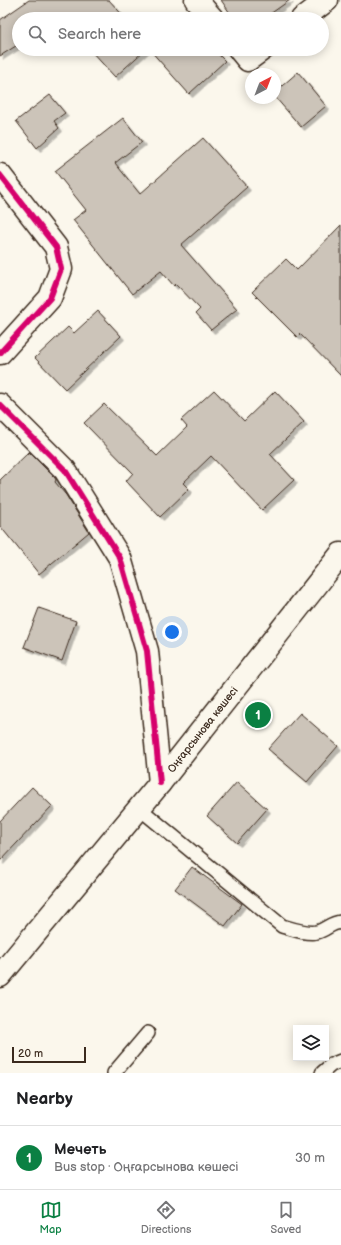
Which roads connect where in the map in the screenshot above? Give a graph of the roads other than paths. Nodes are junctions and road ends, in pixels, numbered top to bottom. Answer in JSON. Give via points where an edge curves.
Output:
{"nodes":[{"id":1,"x":196,"y":0,"type":"edge"},
{"id":2,"x":328,"y":0,"type":"edge"},
{"id":3,"x":207,"y":12,"type":"edge"},
{"id":4,"x":312,"y":12,"type":"edge"},
{"id":5,"x":245,"y":56,"type":"edge"},
{"id":6,"x":253,"y":56,"type":"edge"},
{"id":7,"x":0,"y":175,"type":"edge"},
{"id":8,"x":0,"y":353,"type":"edge"},
{"id":9,"x":0,"y":405,"type":"edge"},
{"id":10,"x":341,"y":554,"type":"edge"},
{"id":11,"x":160,"y":783,"type":"junction"},
{"id":12,"x":139,"y":808,"type":"junction"},
{"id":13,"x":341,"y":922,"type":"edge"},
{"id":14,"x":0,"y":976,"type":"edge"},
{"id":15,"x":148,"y":1033,"type":"dead end"},
{"id":16,"x":341,"y":1061,"type":"edge"},
{"id":17,"x":114,"y":1073,"type":"edge"},
{"id":18,"x":322,"y":1073,"type":"edge"}],
"edges":[{"from":1,"to":3,"type":"street"},
{"from":2,"to":4,"type":"street"},
{"from":5,"to":6,"type":"street","via":[[248,60]]},
{"from":7,"to":8,"type":"street","via":[[56,247],[61,269],[50,298]]},
{"from":9,"to":11,"type":"street","via":[[65,470],[120,558],[147,651]]},
{"from":10,"to":11,"type":"street","name":"Оңғарсынова көшесі"},
{"from":11,"to":12,"type":"street","name":"Оңғарсынова көшесі"},
{"from":12,"to":13,"type":"lane","via":[[282,926],[318,932],[332,923]]},
{"from":12,"to":14,"type":"street","name":"Оңғарсынова көшесі"},
{"from":15,"to":17,"type":"lane"},
{"from":16,"to":18,"type":"lane"}]}
